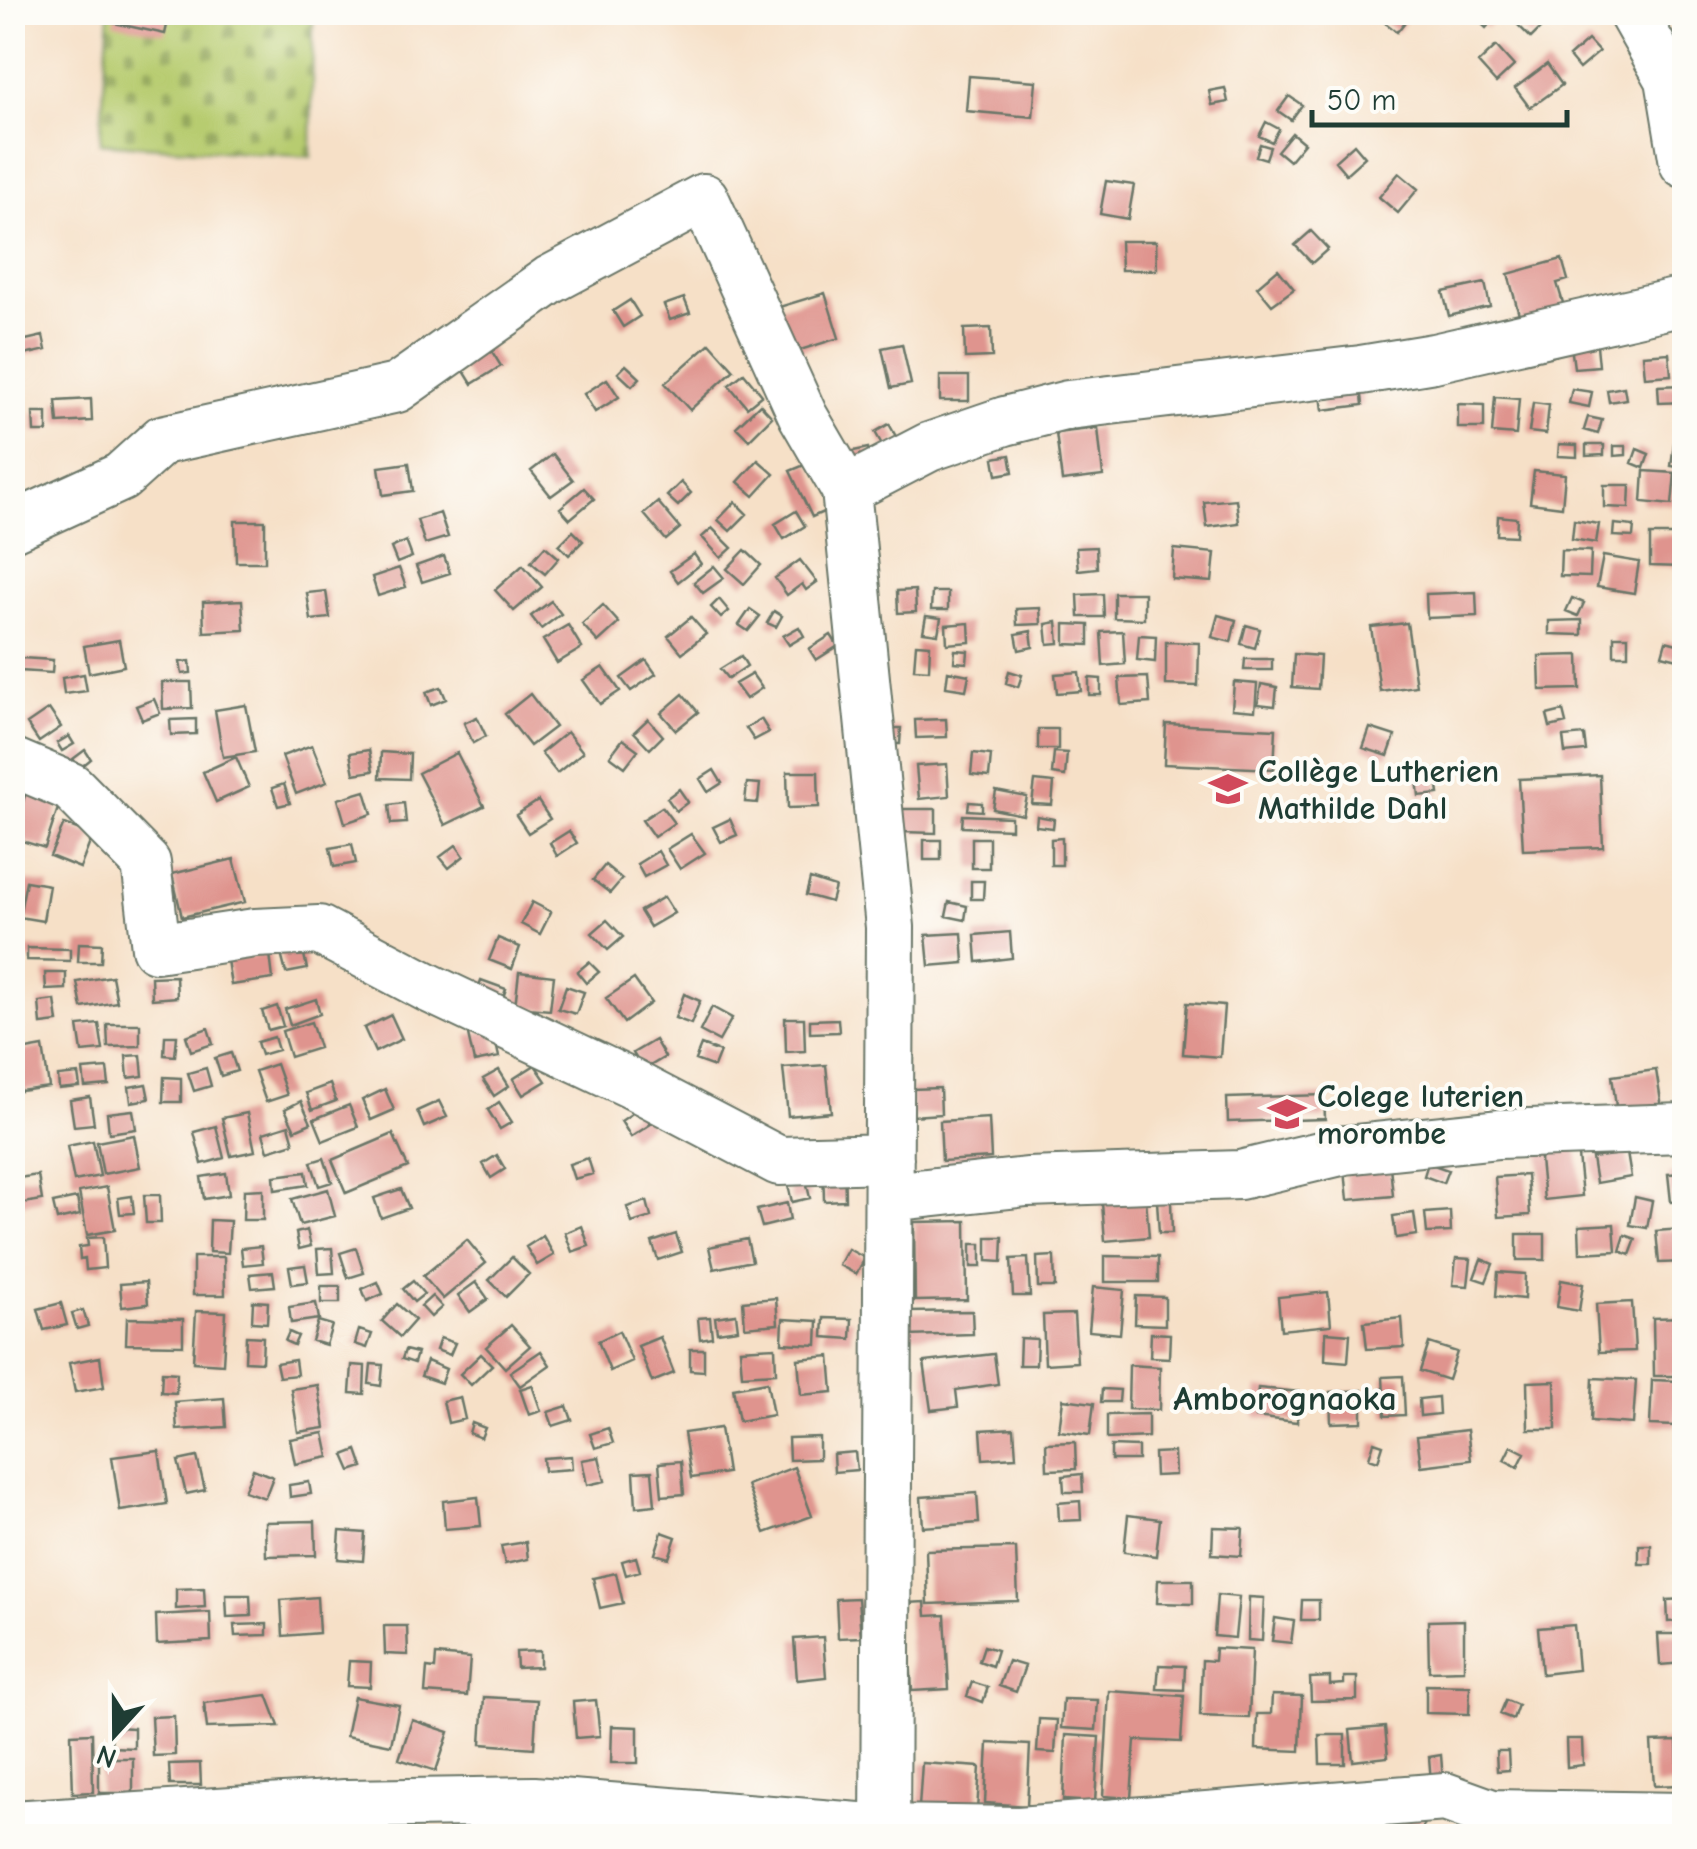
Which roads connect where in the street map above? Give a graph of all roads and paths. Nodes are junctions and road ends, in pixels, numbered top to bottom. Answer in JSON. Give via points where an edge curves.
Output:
{"nodes":[{"id":1,"x":1632,"y":12,"type":"edge"},
{"id":2,"x":1684,"y":163,"type":"edge"},
{"id":3,"x":1684,"y":301,"type":"edge"},
{"id":4,"x":846,"y":490,"type":"junction"},
{"id":5,"x":15,"y":539,"type":"edge"},
{"id":6,"x":12,"y":762,"type":"edge"},
{"id":7,"x":1684,"y":1128,"type":"edge"},
{"id":8,"x":889,"y":1177,"type":"junction"},
{"id":9,"x":1684,"y":1817,"type":"edge"},
{"id":10,"x":31,"y":1828,"type":"edge"},
{"id":11,"x":884,"y":1832,"type":"edge"}],
"edges":[{"from":1,"to":2,"type":"street","via":[[1670,79]]},
{"from":3,"to":4,"type":"street","via":[[1434,358],[1068,405],[928,447]]},
{"from":4,"to":5,"type":"street","via":[[802,416],[704,198],[550,280],[397,388],[162,440],[121,477]]},
{"from":4,"to":8,"type":"street","via":[[890,927]]},
{"from":6,"to":8,"type":"street","via":[[71,788],[146,863],[156,948],[319,930],[779,1162]]},
{"from":7,"to":8,"type":"street","via":[[1500,1134],[1346,1150],[1240,1175],[1027,1182]]},
{"from":8,"to":11,"type":"street"},
{"from":9,"to":11,"type":"street","via":[[1492,1814],[1446,1798],[1019,1831]]},
{"from":10,"to":11,"type":"street","via":[[345,1804],[534,1801]]}]}
